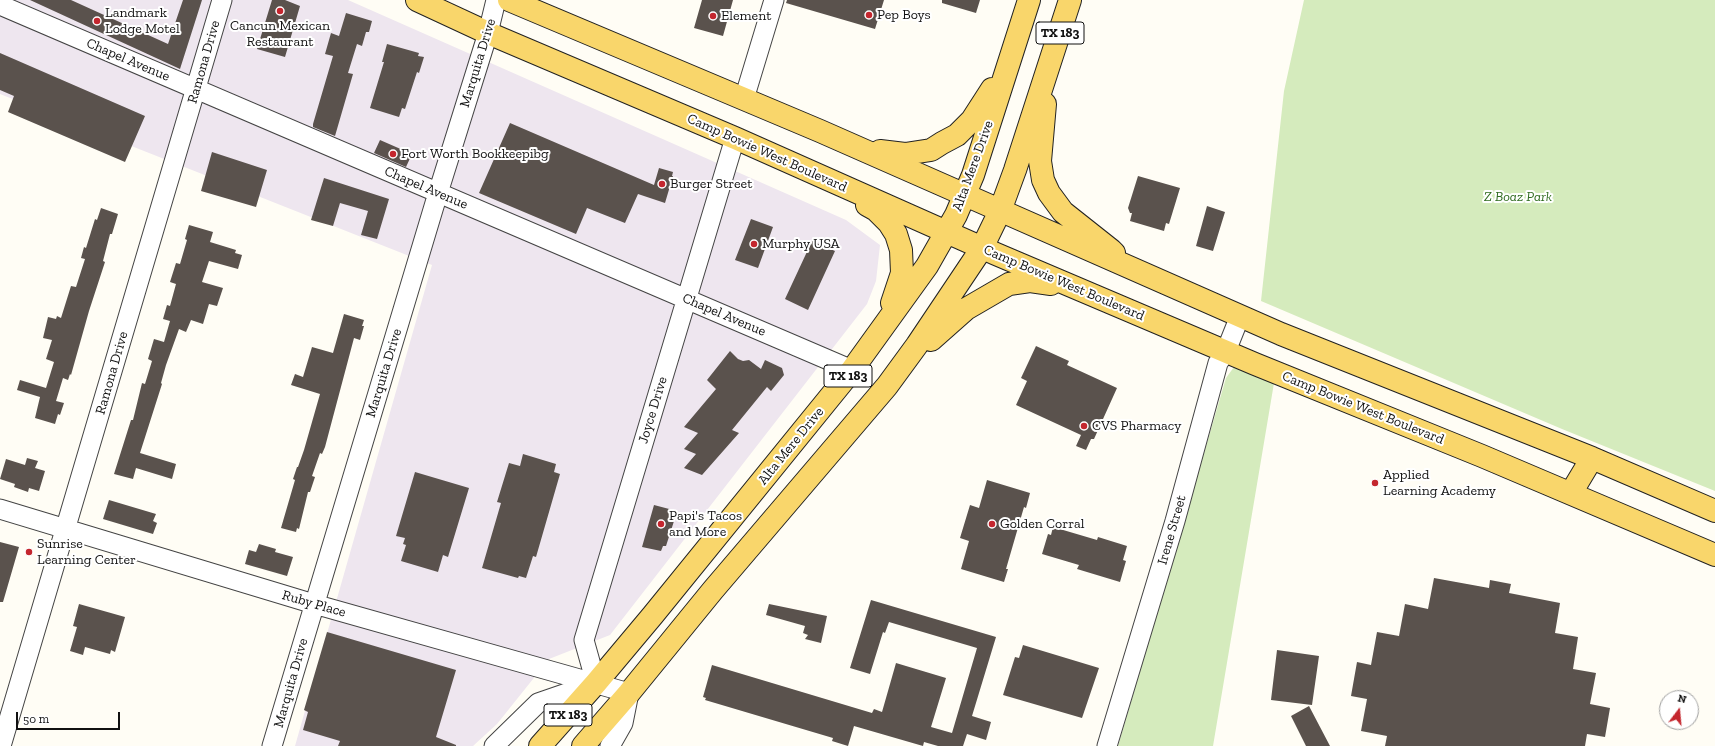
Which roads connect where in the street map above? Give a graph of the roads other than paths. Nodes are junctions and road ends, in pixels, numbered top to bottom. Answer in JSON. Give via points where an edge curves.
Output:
{"nodes":[{"id":1,"x":222,"y":0,"type":"edge"},
{"id":2,"x":417,"y":0,"type":"edge"},
{"id":3,"x":496,"y":0,"type":"edge"},
{"id":4,"x":509,"y":0,"type":"edge"},
{"id":5,"x":774,"y":0,"type":"edge"},
{"id":6,"x":1029,"y":0,"type":"edge"},
{"id":7,"x":1070,"y":0,"type":"edge"},
{"id":8,"x":0,"y":5,"type":"edge"},
{"id":9,"x":488,"y":33,"type":"junction"},
{"id":10,"x":1012,"y":53,"type":"junction"},
{"id":11,"x":1049,"y":65,"type":"junction"},
{"id":12,"x":196,"y":90,"type":"junction"},
{"id":13,"x":744,"y":99,"type":"junction"},
{"id":14,"x":820,"y":131,"type":"junction"},
{"id":15,"x":735,"y":138,"type":"junction"},
{"id":16,"x":758,"y":148,"type":"junction"},
{"id":17,"x":438,"y":193,"type":"junction"},
{"id":18,"x":965,"y":195,"type":"junction"},
{"id":19,"x":1000,"y":211,"type":"junction"},
{"id":20,"x":945,"y":232,"type":"junction"},
{"id":21,"x":982,"y":248,"type":"junction"},
{"id":22,"x":1119,"y":262,"type":"junction"},
{"id":23,"x":1085,"y":291,"type":"junction"},
{"id":24,"x":687,"y":300,"type":"junction"},
{"id":25,"x":1240,"y":316,"type":"junction"},
{"id":26,"x":884,"y":327,"type":"junction"},
{"id":27,"x":1226,"y":351,"type":"junction"},
{"id":28,"x":901,"y":366,"type":"junction"},
{"id":29,"x":852,"y":370,"type":"junction"},
{"id":30,"x":1592,"y":458,"type":"junction"},
{"id":31,"x":1570,"y":493,"type":"junction"},
{"id":32,"x":0,"y":509,"type":"edge"},
{"id":33,"x":1715,"y":510,"type":"edge"},
{"id":34,"x":66,"y":528,"type":"junction"},
{"id":35,"x":1715,"y":555,"type":"edge"},
{"id":36,"x":314,"y":604,"type":"junction"},
{"id":37,"x":596,"y":683,"type":"junction"},
{"id":38,"x":629,"y":692,"type":"junction"},
{"id":39,"x":1,"y":746,"type":"edge"},
{"id":40,"x":272,"y":746,"type":"edge"},
{"id":41,"x":494,"y":746,"type":"edge"},
{"id":42,"x":540,"y":746,"type":"edge"},
{"id":43,"x":583,"y":746,"type":"edge"},
{"id":44,"x":610,"y":746,"type":"edge"},
{"id":45,"x":1107,"y":746,"type":"edge"}],
"edges":[{"from":1,"to":12,"type":"street","name":"Ramona Drive"},
{"from":2,"to":9,"type":"main road","name":"Camp Bowie West Boulevard"},
{"from":3,"to":9,"type":"street","name":"Marquita Drive"},
{"from":4,"to":13,"type":"main road"},
{"from":5,"to":13,"type":"street"},
{"from":6,"to":10,"type":"main road","name":"Alta Mere Drive","number":"TX 183"},
{"from":7,"to":11,"type":"main road","number":"TX 183"},
{"from":8,"to":12,"type":"street","name":"Chapel Avenue"},
{"from":9,"to":15,"type":"main road","name":"Camp Bowie West Boulevard"},
{"from":9,"to":17,"type":"street","name":"Marquita Drive"},
{"from":10,"to":14,"type":"main road","via":[[972,120],[957,135],[931,150],[905,154],[882,152]]},
{"from":10,"to":18,"type":"main road","name":"Alta Mere Drive","number":"TX 183"},
{"from":11,"to":19,"type":"main road","number":"TX 183"},
{"from":11,"to":22,"type":"main road","via":[[1040,161],[1043,180],[1049,194],[1063,212],[1111,250]]},
{"from":12,"to":17,"type":"street","name":"Chapel Avenue"},
{"from":12,"to":34,"type":"street","name":"Ramona Drive"},
{"from":13,"to":14,"type":"main road"},
{"from":14,"to":18,"type":"main road"},
{"from":15,"to":16,"type":"main road","name":"Camp Bowie West Boulevard"},
{"from":15,"to":24,"type":"street","name":"Joyce Drive"},
{"from":16,"to":20,"type":"main road","name":"Camp Bowie West Boulevard"},
{"from":16,"to":26,"type":"main road","via":[[876,210],[889,223],[901,250],[902,273]]},
{"from":17,"to":24,"type":"street","name":"Chapel Avenue"},
{"from":17,"to":36,"type":"street","name":"Marquita Drive"},
{"from":18,"to":19,"type":"main road"},
{"from":18,"to":20,"type":"main road","name":"Alta Mere Drive","number":"TX 183"},
{"from":19,"to":21,"type":"main road","number":"TX 183"},
{"from":19,"to":22,"type":"main road"},
{"from":20,"to":21,"type":"main road","name":"Camp Bowie West Boulevard"},
{"from":20,"to":26,"type":"main road","name":"Alta Mere Drive","number":"TX 183","via":[[927,266]]},
{"from":21,"to":23,"type":"main road","name":"Camp Bowie West Boulevard"},
{"from":21,"to":28,"type":"main road","number":"TX 183"},
{"from":22,"to":25,"type":"main road"},
{"from":23,"to":27,"type":"main road","name":"Camp Bowie West Boulevard"},
{"from":23,"to":28,"type":"main road","via":[[1030,280],[1009,284],[966,309]]},
{"from":24,"to":29,"type":"street","name":"Chapel Avenue"},
{"from":24,"to":37,"type":"street","name":"Joyce Drive","via":[[584,640]]},
{"from":25,"to":27,"type":"street","name":"Irene Street"},
{"from":25,"to":30,"type":"main road"},
{"from":26,"to":29,"type":"main road","name":"Alta Mere Drive","number":"TX 183"},
{"from":27,"to":31,"type":"main road","name":"Camp Bowie West Boulevard"},
{"from":27,"to":45,"type":"street","name":"Irene Street","via":[[1218,363],[1175,522]]},
{"from":28,"to":38,"type":"main road","number":"TX 183"},
{"from":29,"to":37,"type":"main road","name":"Alta Mere Drive","number":"TX 183"},
{"from":30,"to":31,"type":"main road"},
{"from":30,"to":33,"type":"main road"},
{"from":31,"to":35,"type":"main road","name":"Camp Bowie West Boulevard"},
{"from":32,"to":34,"type":"street","name":"Ruby Place"},
{"from":34,"to":36,"type":"street","name":"Ruby Place"},
{"from":34,"to":39,"type":"street","name":"Ramona Drive"},
{"from":36,"to":37,"type":"street","name":"Ruby Place"},
{"from":36,"to":40,"type":"street","name":"Marquita Drive"},
{"from":37,"to":38,"type":"street","name":"Ruby Place"},
{"from":37,"to":41,"type":"street","via":[[538,703]]},
{"from":37,"to":42,"type":"main road","name":"Alta Mere Drive","number":"TX 183"},
{"from":38,"to":43,"type":"main road","number":"TX 183"},
{"from":38,"to":44,"type":"street","via":[[623,723]]}]}
